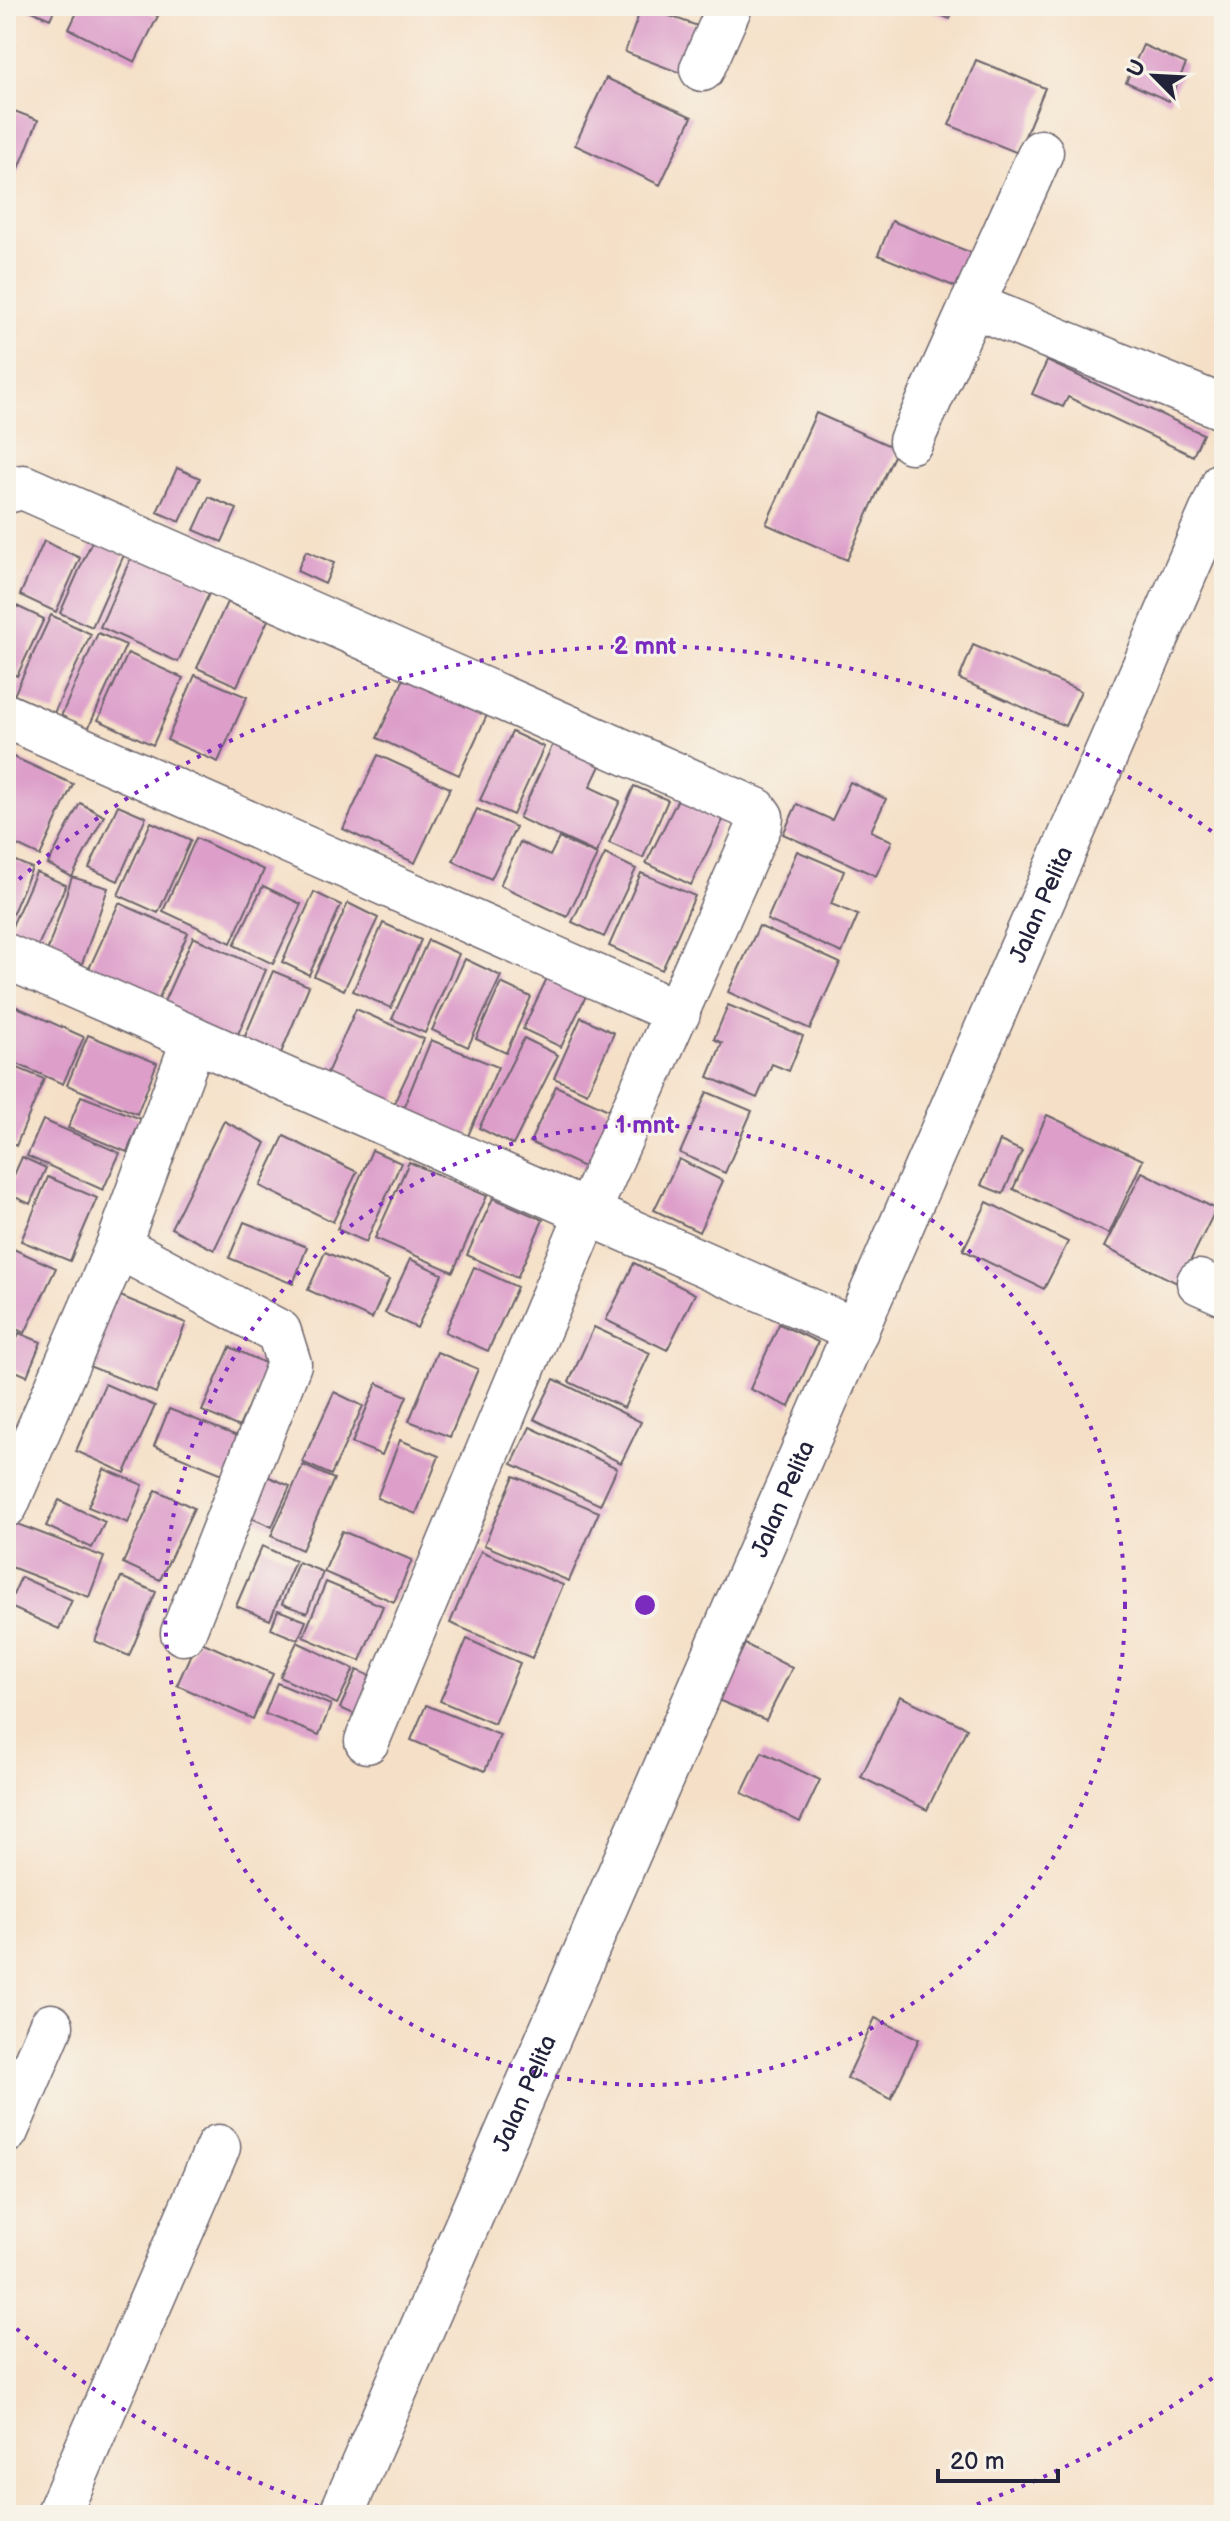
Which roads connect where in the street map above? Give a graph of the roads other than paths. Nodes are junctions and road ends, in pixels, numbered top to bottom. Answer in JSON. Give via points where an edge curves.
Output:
{"nodes":[{"id":1,"x":730,"y":6,"type":"edge"},
{"id":2,"x":702,"y":69,"type":"dead end"},
{"id":3,"x":1041,"y":152,"type":"dead end"},
{"id":4,"x":972,"y":305,"type":"junction"},
{"id":5,"x":1224,"y":408,"type":"edge"},
{"id":6,"x":911,"y":441,"type":"dead end"},
{"id":7,"x":1224,"y":483,"type":"edge"},
{"id":8,"x":6,"y":491,"type":"edge"},
{"id":9,"x":6,"y":716,"type":"edge"},
{"id":10,"x":6,"y":956,"type":"edge"},
{"id":11,"x":678,"y":1013,"type":"junction"},
{"id":12,"x":194,"y":1039,"type":"junction"},
{"id":13,"x":588,"y":1212,"type":"junction"},
{"id":14,"x":118,"y":1246,"type":"junction"},
{"id":15,"x":856,"y":1331,"type":"junction"},
{"id":16,"x":22,"y":1421,"type":"edge"},
{"id":17,"x":6,"y":1505,"type":"edge"},
{"id":18,"x":183,"y":1633,"type":"dead end"},
{"id":19,"x":367,"y":1741,"type":"dead end"},
{"id":20,"x":51,"y":2026,"type":"dead end"},
{"id":21,"x":6,"y":2131,"type":"edge"},
{"id":22,"x":218,"y":2147,"type":"dead end"},
{"id":23,"x":58,"y":2515,"type":"edge"},
{"id":24,"x":341,"y":2515,"type":"edge"}],
"edges":[{"from":1,"to":2,"type":"street"},
{"from":3,"to":4,"type":"street"},
{"from":4,"to":5,"type":"street"},
{"from":4,"to":6,"type":"street"},
{"from":7,"to":15,"type":"street","name":"Jalan Pelita"},
{"from":8,"to":11,"type":"street","via":[[23,487],[756,810],[760,824]]},
{"from":9,"to":11,"type":"street"},
{"from":10,"to":12,"type":"street"},
{"from":11,"to":13,"type":"street"},
{"from":12,"to":13,"type":"street"},
{"from":12,"to":14,"type":"street"},
{"from":13,"to":15,"type":"street"},
{"from":13,"to":19,"type":"street"},
{"from":14,"to":16,"type":"street"},
{"from":14,"to":18,"type":"street","via":[[279,1332],[289,1364]]},
{"from":15,"to":24,"type":"street","name":"Jalan Pelita"},
{"from":16,"to":17,"type":"street"},
{"from":20,"to":21,"type":"street"},
{"from":22,"to":23,"type":"street"}]}
